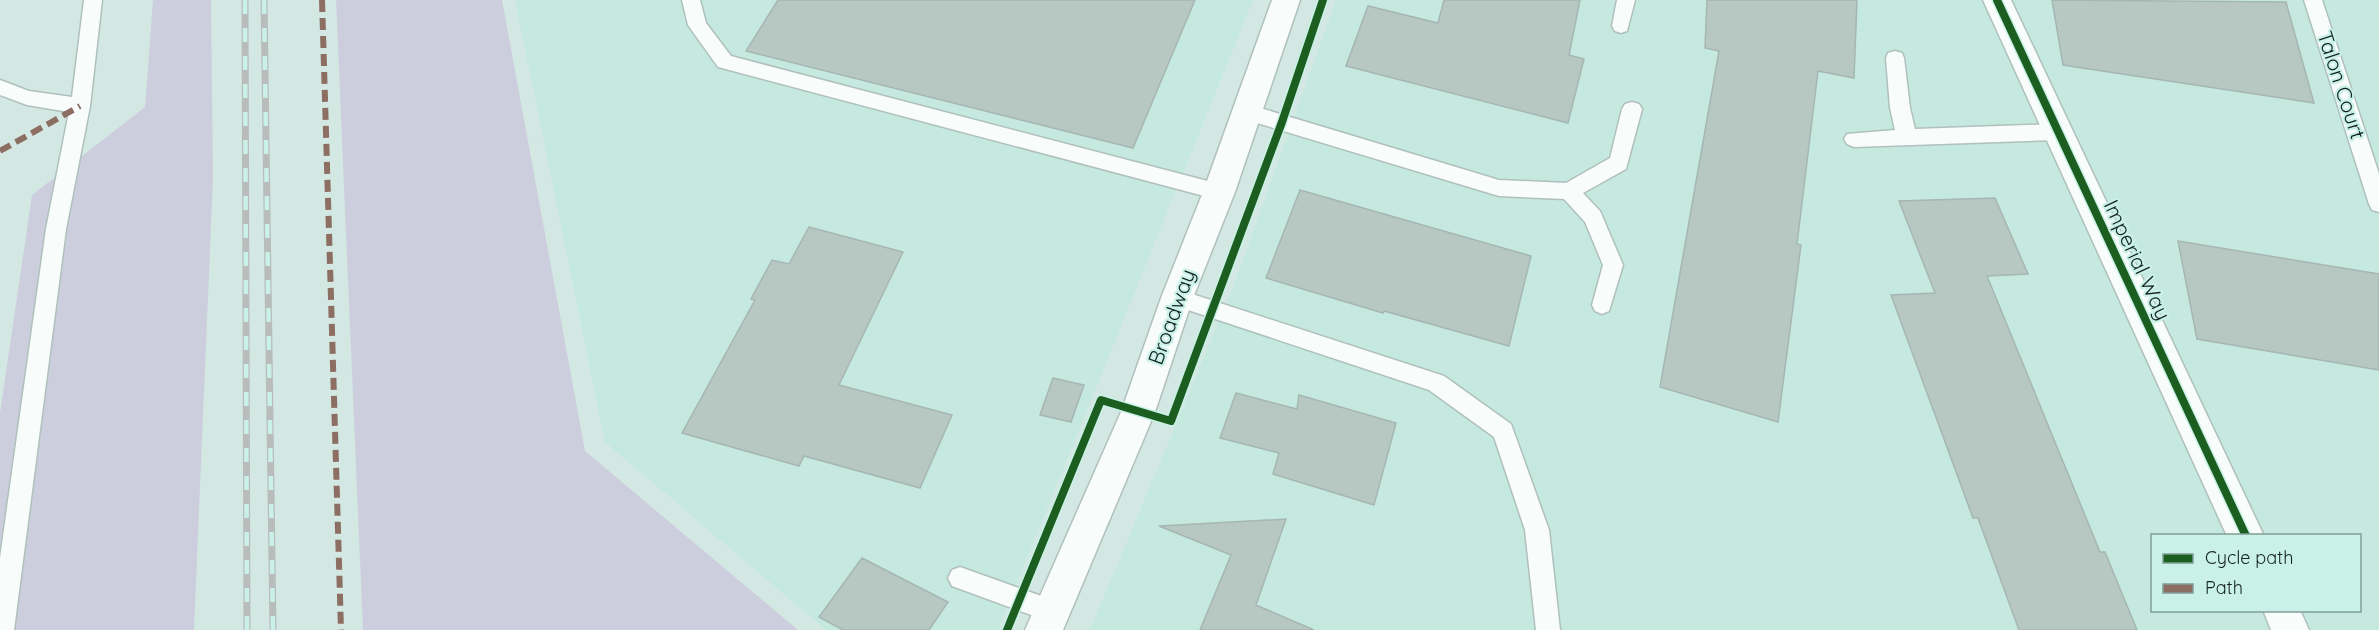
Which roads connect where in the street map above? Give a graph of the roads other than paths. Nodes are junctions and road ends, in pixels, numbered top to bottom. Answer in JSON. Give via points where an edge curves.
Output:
{"nodes":[{"id":1,"x":93,"y":0,"type":"edge"},
{"id":2,"x":691,"y":0,"type":"edge"},
{"id":3,"x":1286,"y":0,"type":"edge"},
{"id":4,"x":1626,"y":0,"type":"edge"},
{"id":5,"x":1997,"y":0,"type":"edge"},
{"id":6,"x":2313,"y":0,"type":"edge"},
{"id":7,"x":1621,"y":26,"type":"dead end"},
{"id":8,"x":1896,"y":58,"type":"dead end"},
{"id":9,"x":0,"y":87,"type":"edge"},
{"id":10,"x":80,"y":106,"type":"junction"},
{"id":11,"x":1632,"y":109,"type":"dead end"},
{"id":12,"x":1247,"y":112,"type":"junction"},
{"id":13,"x":2057,"y":132,"type":"junction"},
{"id":14,"x":1907,"y":138,"type":"junction"},
{"id":15,"x":1854,"y":139,"type":"dead end"},
{"id":16,"x":1569,"y":191,"type":"junction"},
{"id":17,"x":1219,"y":192,"type":"junction"},
{"id":18,"x":2379,"y":204,"type":"edge"},
{"id":19,"x":1177,"y":298,"type":"junction"},
{"id":20,"x":1602,"y":305,"type":"dead end"},
{"id":21,"x":2245,"y":534,"type":"edge"},
{"id":22,"x":960,"y":578,"type":"dead end"},
{"id":23,"x":2282,"y":612,"type":"edge"},
{"id":24,"x":1049,"y":621,"type":"edge"},
{"id":25,"x":2,"y":630,"type":"edge"},
{"id":26,"x":1548,"y":630,"type":"edge"},
{"id":27,"x":2290,"y":630,"type":"edge"}],
"edges":[{"from":1,"to":10,"type":"lane"},
{"from":2,"to":17,"type":"lane","via":[[697,25],[724,62]]},
{"from":3,"to":12,"type":"main road","name":"Broadway"},
{"from":4,"to":7,"type":"lane"},
{"from":5,"to":13,"type":"main road","name":"Imperial Way"},
{"from":6,"to":18,"type":"lane","name":"Talon Court"},
{"from":8,"to":14,"type":"lane"},
{"from":9,"to":10,"type":"lane","via":[[27,98]]},
{"from":10,"to":25,"type":"lane","via":[[56,229]]},
{"from":11,"to":16,"type":"lane","via":[[1619,163]]},
{"from":12,"to":16,"type":"lane","via":[[1499,188]]},
{"from":12,"to":17,"type":"main road","name":"Broadway"},
{"from":13,"to":14,"type":"lane"},
{"from":13,"to":21,"type":"main road","name":"Imperial Way"},
{"from":14,"to":15,"type":"lane"},
{"from":16,"to":20,"type":"lane","via":[[1593,217],[1614,265]]},
{"from":17,"to":19,"type":"main road","name":"Broadway"},
{"from":19,"to":24,"type":"main road","name":"Broadway","via":[[1138,412]]},
{"from":19,"to":26,"type":"lane","via":[[1436,383],[1503,431],[1537,530]]},
{"from":22,"to":24,"type":"lane"},
{"from":23,"to":27,"type":"main road"}]}
